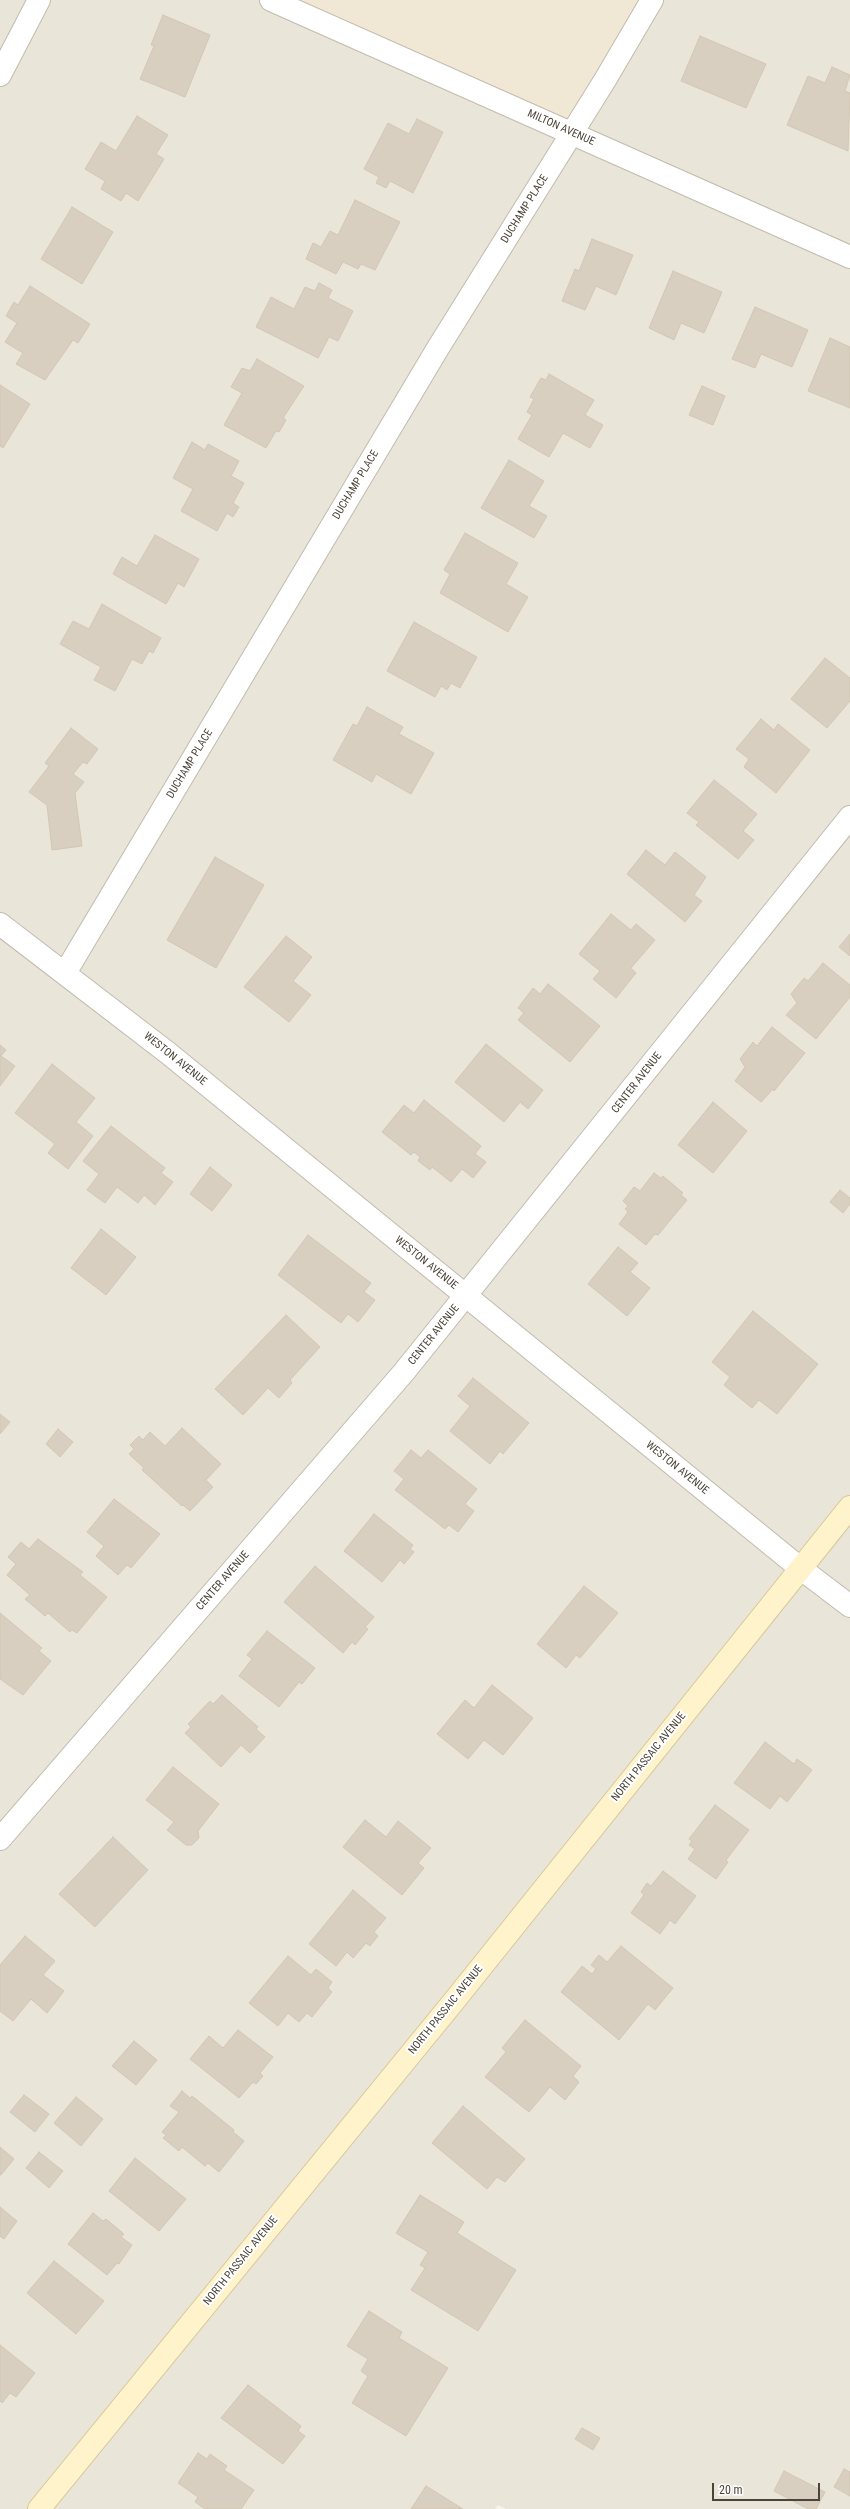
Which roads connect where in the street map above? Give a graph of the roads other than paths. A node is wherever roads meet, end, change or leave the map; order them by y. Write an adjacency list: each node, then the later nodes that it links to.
1 (39, 0): 4 (street)
2 (271, 0): 5 (street, MILTON AVENUE)
3 (652, 0): 5 (street, DUCHAMP PLACE)
4 (0, 75)
5 (572, 133): 6 (street, MILTON AVENUE); 9 (street, DUCHAMP PLACE)
6 (850, 257)
7 (850, 817): 10 (street, CENTER AVENUE)
8 (0, 924): 9 (street, WESTON AVENUE)
9 (65, 974): 10 (street, WESTON AVENUE)
10 (466, 1295): 12 (street, WESTON AVENUE); 14 (street, CENTER AVENUE)
11 (850, 1507): 12 (main road, NORTH PASSAIC AVENUE)
12 (800, 1568): 13 (street, WESTON AVENUE); 15 (main road, NORTH PASSAIC AVENUE)
13 (850, 1606)
14 (0, 1839)
15 (39, 2509)

